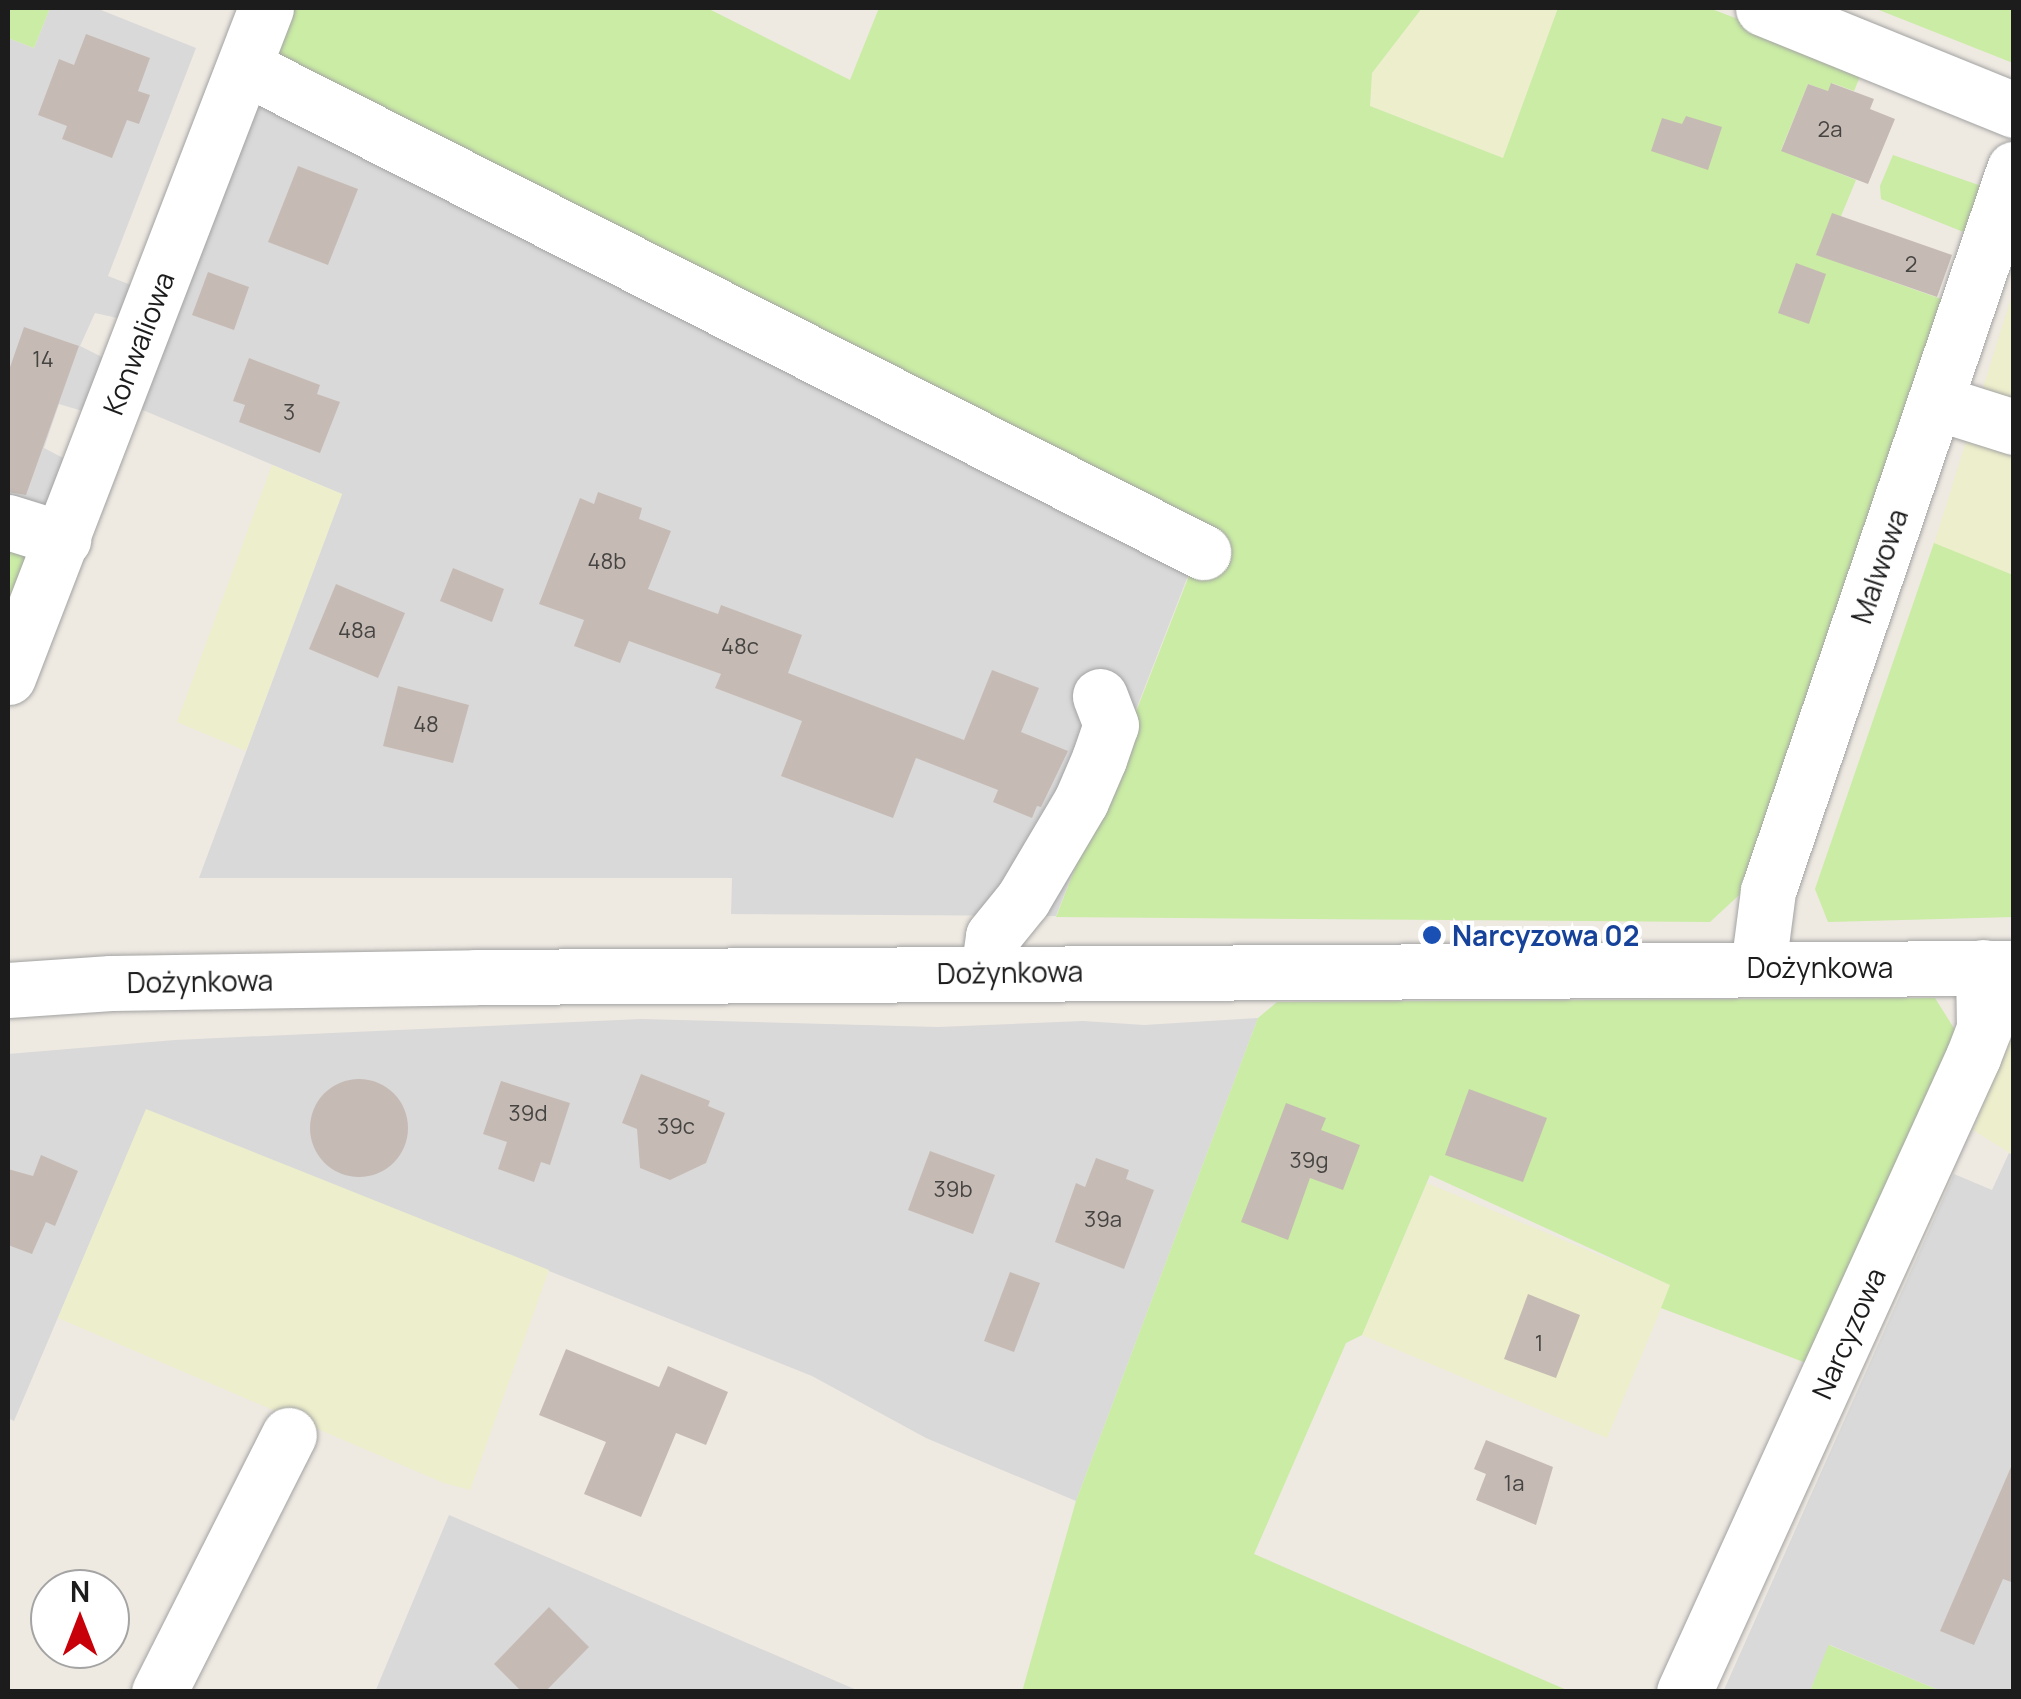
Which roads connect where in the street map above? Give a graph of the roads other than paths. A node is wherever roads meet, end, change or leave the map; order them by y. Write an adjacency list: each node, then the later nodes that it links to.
1 (266, 8): 3 (street, Konwaliowa)
2 (1764, 8): 4 (street)
3 (244, 67): 9 (street, Konwaliowa); 10 (street)
4 (2014, 110)
5 (2014, 169): 6 (street, Malwowa)
6 (1935, 402): 7 (street); 13 (street, Malwowa)
7 (2014, 427)
8 (8, 522): 9 (street)
9 (63, 540): 11 (street, Konwaliowa)
10 (1203, 552)
11 (8, 676)
12 (1100, 696): 15 (street)
13 (1758, 967): 14 (street, Dożynkowa); 15 (street, Dożynkowa)
14 (1998, 967): 19 (street, Narcyzowa)
15 (988, 972): 16 (street, Dożynkowa)
16 (8, 990)
17 (290, 1435): 18 (street)
18 (159, 1692)
19 (1684, 1692)

